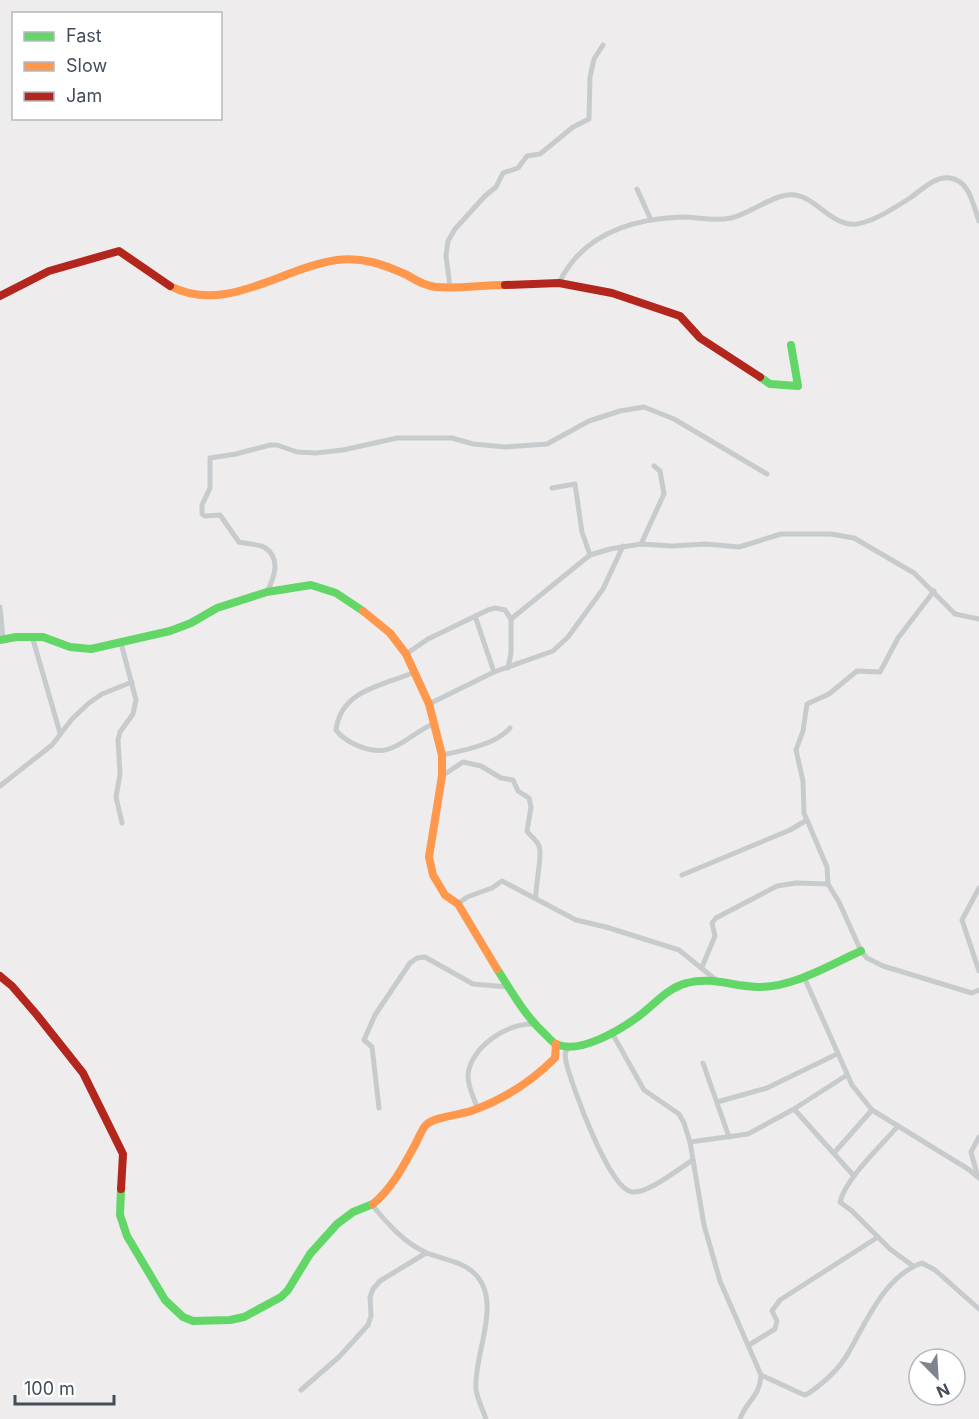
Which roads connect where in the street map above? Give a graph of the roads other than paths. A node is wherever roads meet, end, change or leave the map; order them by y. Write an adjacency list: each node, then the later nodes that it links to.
1 (603, 45): 6 (street)
2 (636, 189): 3 (street)
3 (651, 220): 4 (street); 5 (street)
4 (979, 221)
5 (560, 283): 6 (street); 8 (street)
6 (450, 287): 7 (street)
7 (0, 296)
8 (791, 345)
9 (654, 465): 12 (street)
10 (767, 474): 16 (street)
11 (552, 488): 14 (street)
12 (641, 544): 13 (street); 15 (street)
13 (623, 546): 14 (street); 25 (street)
14 (590, 555): 19 (street)
15 (934, 591): 20 (street); 36 (street)
16 (267, 592): 23 (street); 24 (street)
17 (0, 607): 22 (street)
18 (475, 616): 19 (street); 24 (street); 27 (street)
19 (511, 619): 25 (street)
20 (979, 619)
21 (32, 636): 22 (street); 23 (street); 32 (street)
22 (1, 639)
23 (121, 643): 28 (street)
24 (406, 654): 26 (street)
25 (508, 668): 27 (street)
26 (415, 672): 29 (street); 30 (street)
27 (494, 672): 29 (street)
28 (132, 682): 32 (street); 37 (street)
29 (429, 704): 30 (street)
30 (435, 723): 33 (street)
31 (510, 728): 33 (street)
32 (60, 733): 35 (street)
33 (442, 755): 34 (street)
34 (442, 776): 41 (street); 42 (street)
35 (0, 786)
36 (807, 820): 38 (street); 39 (street)
37 (122, 824)
38 (682, 875)
39 (828, 884): 43 (street); 44 (street)
40 (979, 888): 45 (street)
41 (536, 898): 42 (street); 44 (street)
42 (458, 904): 49 (street)
43 (861, 951): 47 (street); 50 (street)
44 (702, 967): 48 (street)
45 (979, 971)
46 (0, 976): 71 (street)
47 (804, 976): 48 (street); 55 (street)
48 (716, 980): 52 (street)
49 (508, 987): 51 (street); 59 (street)
50 (979, 990)
51 (534, 1024): 53 (street); 60 (street)
52 (612, 1033): 54 (street); 66 (street)
53 (556, 1044): 54 (street); 60 (street)
54 (567, 1046): 68 (street)
55 (837, 1054): 57 (street); 58 (street)
56 (703, 1063): 58 (street)
57 (847, 1075): 61 (street); 62 (street)
58 (717, 1102): 64 (street)
59 (379, 1108)
60 (478, 1109): 71 (street)
61 (794, 1109): 64 (street); 67 (street)
62 (872, 1110): 63 (street); 67 (street)
63 (898, 1126): 69 (street); 70 (street)
64 (729, 1137): 66 (street)
65 (979, 1137): 70 (street)
66 (690, 1142): 68 (street)
67 (834, 1153): 69 (street)
68 (693, 1160): 76 (street)
69 (854, 1176): 72 (street)
70 (978, 1177)
71 (372, 1205): 73 (street)
72 (878, 1237): 74 (street); 76 (street)
73 (426, 1252): 78 (street); 79 (street)
74 (914, 1266): 75 (street); 77 (street)
75 (979, 1309)
76 (749, 1346): 77 (street)
77 (761, 1376): 80 (street)
78 (301, 1390)
79 (486, 1419)
80 (740, 1419)

